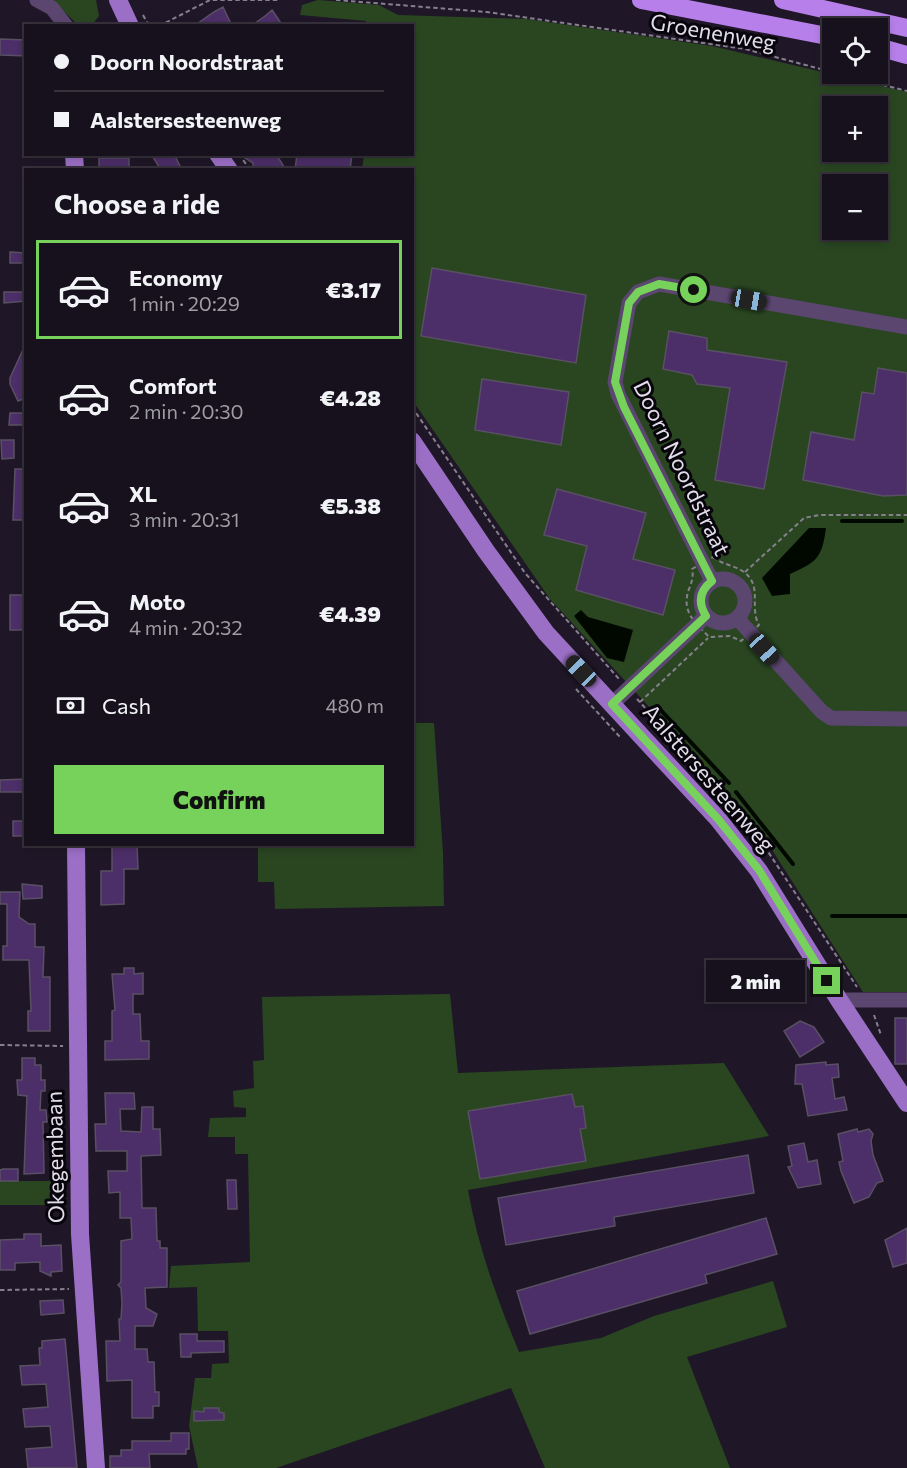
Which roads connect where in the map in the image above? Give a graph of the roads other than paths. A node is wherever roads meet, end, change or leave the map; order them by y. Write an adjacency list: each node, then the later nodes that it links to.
1 (37, 0): 6 (street)
2 (118, 0): 7 (main road)
3 (135, 0): 7 (main road)
4 (641, 0): 9 (highway)
5 (783, 0): 8 (highway)
6 (64, 24)
7 (124, 24)
8 (907, 28)
9 (822, 35)
10 (888, 50): 11 (highway)
11 (907, 55)
12 (907, 327): 14 (street, Doorn Noordstraat)
13 (414, 444): 17 (main road, Aalstersesteenweg)
14 (712, 581): 15 (street); 16 (street)
15 (737, 618): 16 (street); 18 (street)
16 (701, 620): 17 (street)
17 (612, 704): 20 (main road, Aalstersesteenweg)
18 (907, 719)
19 (76, 846): 23 (main road, Okegembaan)
20 (838, 1000): 21 (street); 22 (main road, Aalstersesteenweg)
21 (907, 1000)
22 (907, 1103)
23 (96, 1468)

